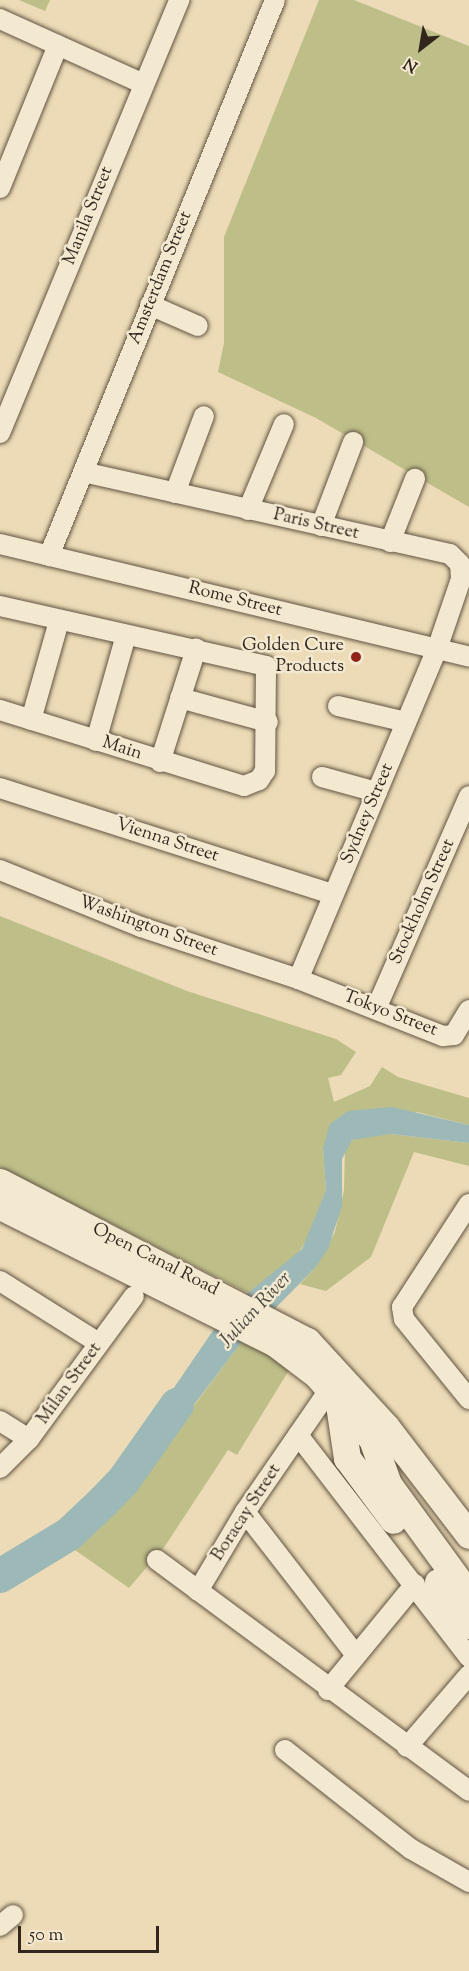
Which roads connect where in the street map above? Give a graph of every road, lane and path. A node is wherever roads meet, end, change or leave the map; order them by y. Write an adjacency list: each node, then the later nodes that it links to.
1 (179, 0): 5 (street, Manila Street)
2 (275, 0): 7 (street, Amsterdam Street)
3 (0, 20): 4 (street)
4 (58, 45): 5 (street); 6 (street)
5 (144, 84): 11 (street, Manila Street)
6 (0, 188)
7 (150, 305): 8 (street); 13 (street, Amsterdam Street)
8 (198, 326)
9 (204, 416): 15 (street)
10 (284, 424): 16 (street)
11 (0, 433)
12 (353, 442): 17 (street)
13 (83, 472): 15 (street, Paris Street); 20 (street, Amsterdam Street)
14 (415, 479): 18 (street)
15 (175, 493): 16 (street, Paris Street)
16 (248, 510): 17 (street, Paris Street)
17 (321, 526): 18 (street, Paris Street)
18 (390, 542): 25 (street, Paris Street)
19 (0, 544): 20 (street, Rome Street)
20 (48, 556): 25 (street, Rome Street)
21 (0, 606): 22 (street)
22 (59, 621): 23 (street); 30 (street)
23 (126, 634): 24 (street); 33 (street)
24 (196, 649): 27 (street); 31 (street)
25 (437, 649): 26 (street, Rome Street); 32 (street, Sydney Street)
26 (469, 657)
27 (180, 698): 31 (street); 34 (street)
28 (338, 706): 32 (street)
29 (0, 710): 30 (street, Main)
30 (31, 720): 33 (street, Main)
31 (268, 722): 34 (street, Main)
32 (406, 722): 37 (street, Sydney Street)
33 (96, 741): 34 (street, Main)
34 (160, 762)
35 (322, 777): 37 (street)
36 (0, 788): 40 (street, Vienna Street)
37 (377, 792): 40 (street, Sydney Street)
38 (469, 796): 42 (street, Stockholm Street)
39 (0, 870): 41 (street, Washington Street)
40 (333, 894): 41 (street, Sydney Street)
41 (298, 979): 42 (street, Tokyo Street)
42 (376, 1009): 43 (street, Tokyo Street)
43 (469, 1010)
44 (0, 1182): 49 (main road, Open Canal Road)
45 (469, 1204): 53 (street)
46 (0, 1206): 49 (main road, Open Canal Road)
47 (0, 1281): 51 (street)
48 (134, 1296): 51 (street, Milan Street)
49 (221, 1305): 50 (main road, Open Canal Road)
50 (280, 1334): 52 (main road); 54 (main road, Open Canal Road)
51 (99, 1343): 57 (street, Milan Street)
52 (334, 1394): 56 (street, Boracay Street); 65 (main road); 66 (main road)
53 (469, 1399)
54 (380, 1420): 60 (main road, Open Canal Road); 62 (main road)
55 (0, 1421): 57 (street)
56 (298, 1435): 59 (street, Boracay Street); 63 (street)
57 (29, 1439): 58 (street, Milan Street)
58 (0, 1468)
59 (245, 1512): 64 (street, Boracay Street); 67 (street)
60 (468, 1530)
61 (157, 1560): 64 (street)
62 (469, 1565)
63 (415, 1584): 67 (street); 68 (street)
64 (198, 1591): 70 (street)
65 (469, 1595)
66 (469, 1625)
67 (356, 1655): 70 (street)
68 (469, 1657)
69 (469, 1675): 71 (street)
70 (328, 1690): 71 (street)
71 (407, 1747): 73 (street)
72 (285, 1750): 74 (street)
73 (469, 1791)
74 (469, 1882)

